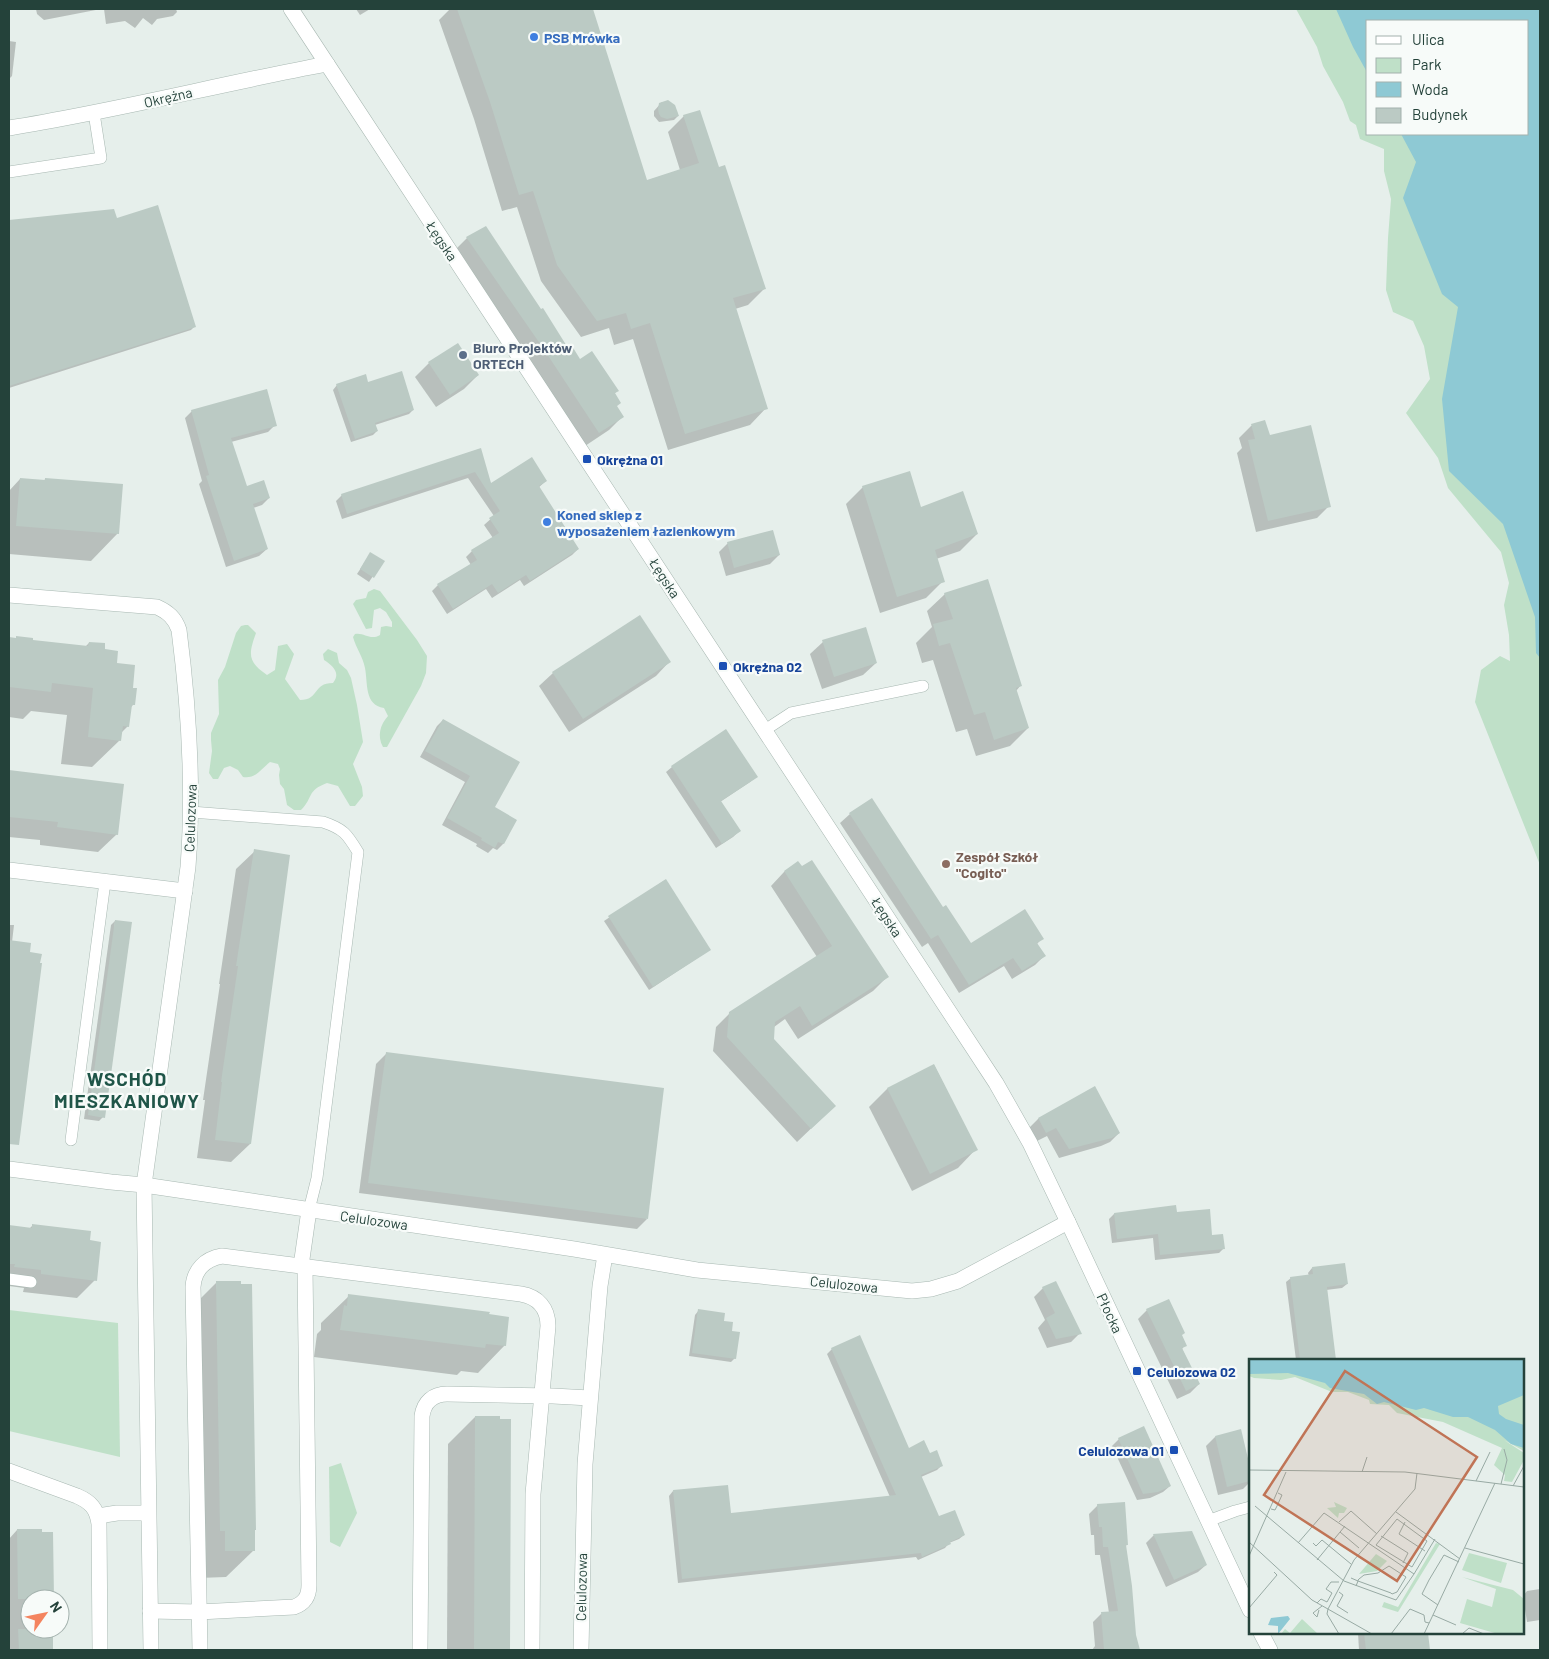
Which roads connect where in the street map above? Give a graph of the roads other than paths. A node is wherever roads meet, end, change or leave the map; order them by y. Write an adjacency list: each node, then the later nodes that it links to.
1 (291, 9): 2 (street, Łęgska)
2 (327, 64): 3 (street, Okrężna); 8 (street, Łęgska)
3 (94, 113): 4 (street, Okrężna); 5 (lane)
4 (9, 128)
5 (9, 172)
6 (9, 595): 9 (street, Celulozowa)
7 (923, 686): 8 (lane)
8 (765, 730): 13 (street, Łęgska)
9 (191, 812): 12 (street, Celulozowa); 17 (lane)
10 (9, 870): 11 (street)
11 (106, 882): 12 (street); 14 (lane)
12 (185, 891): 16 (street, Celulozowa)
13 (957, 1023): 18 (street, Płocka)
14 (71, 1140)
15 (9, 1168): 16 (street, Celulozowa)
16 (144, 1185): 17 (street, Celulozowa); 27 (street)
17 (309, 1210): 19 (street, Celulozowa); 20 (street)
18 (1068, 1222): 19 (street, Celulozowa); 29 (street, Płocka)
19 (605, 1255): 24 (street, Celulozowa)
20 (303, 1266): 23 (street); 32 (street); 32 (street)
21 (9, 1279): 22 (lane)
22 (32, 1282)
23 (541, 1396): 24 (street); 37 (street); 38 (street)
24 (590, 1398): 39 (street, Celulozowa)
25 (9, 1471): 28 (street)
26 (1249, 1507): 29 (lane)
27 (148, 1513): 28 (street); 31 (street)
28 (98, 1516): 34 (street)
29 (1208, 1521): 30 (street, Płocka)
30 (1249, 1608)
31 (150, 1611): 32 (street); 35 (street)
32 (199, 1612): 36 (street)
33 (1262, 1634): 40 (street)
34 (100, 1650)
35 (151, 1650)
36 (200, 1650)
37 (420, 1650)
38 (532, 1650)
39 (581, 1650)
40 (1270, 1650)

